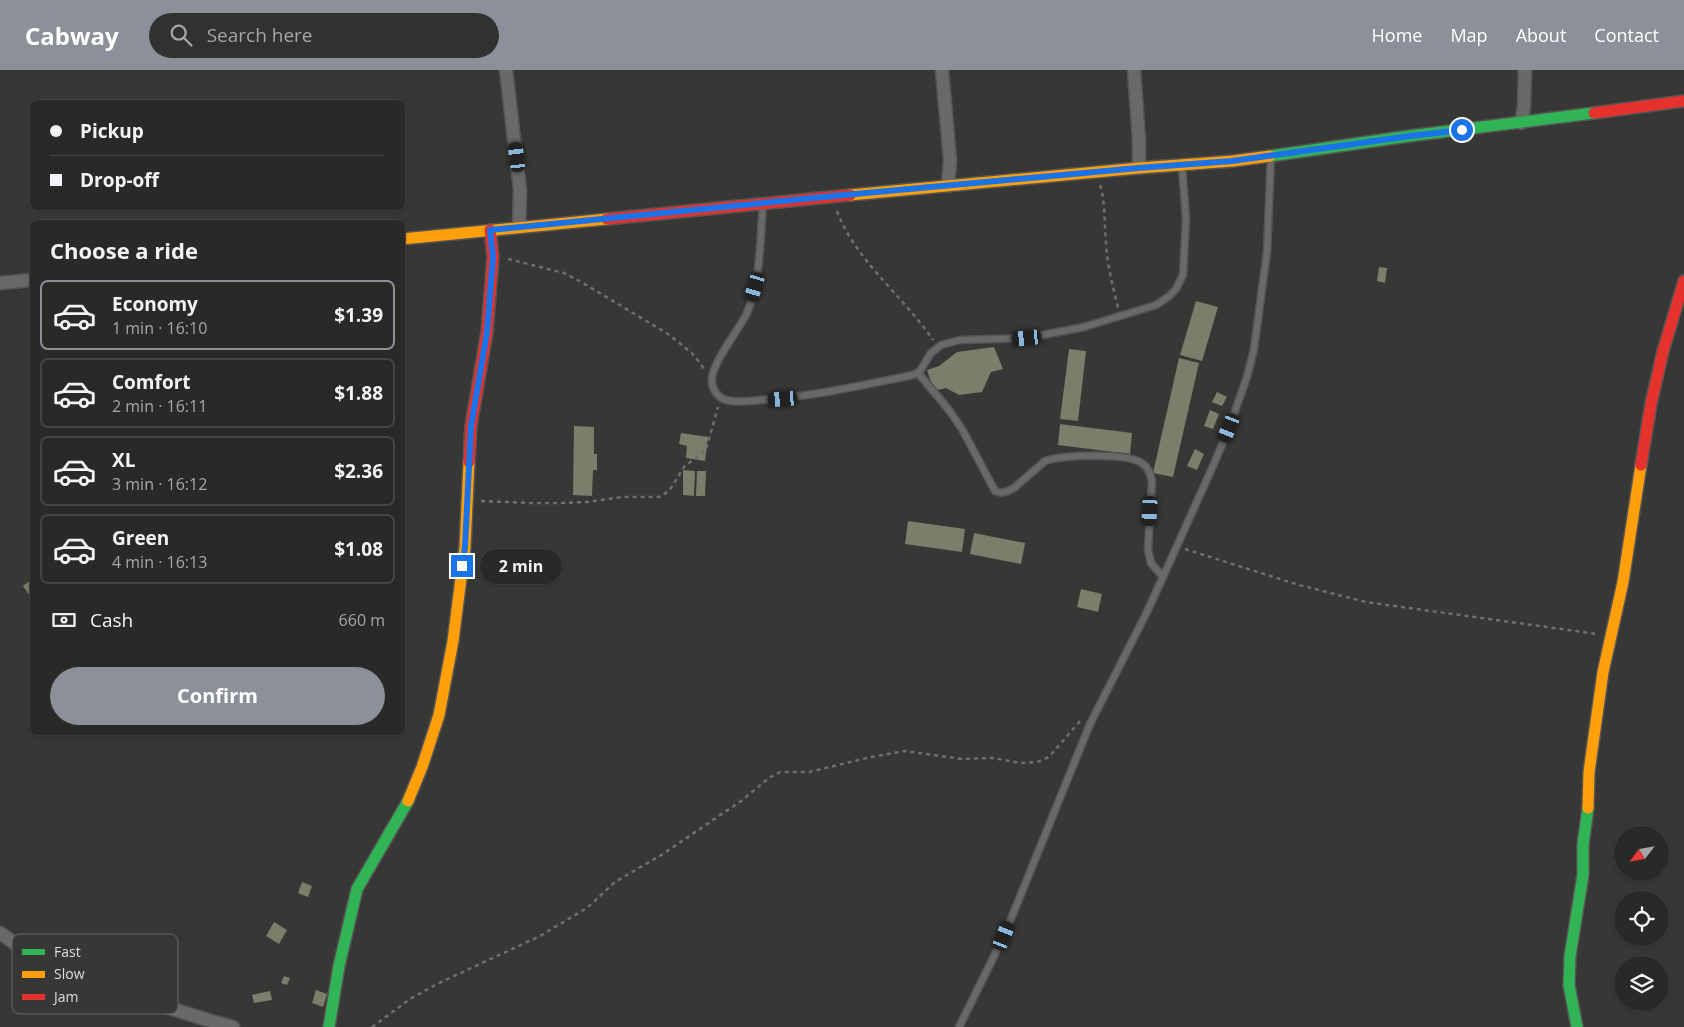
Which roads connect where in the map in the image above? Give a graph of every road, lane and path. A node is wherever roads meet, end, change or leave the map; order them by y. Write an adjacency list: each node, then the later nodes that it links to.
1 (506, 70): 14 (street)
2 (942, 70): 11 (street)
3 (1134, 70): 9 (street)
4 (1525, 70): 6 (street)
5 (1684, 100): 6 (street)
6 (1521, 123): 7 (street)
7 (1271, 156): 8 (street); 27 (lane)
8 (1182, 166): 9 (street); 21 (lane)
9 (1138, 168): 10 (street)
10 (1096, 172): 11 (street); 21 (path)
11 (948, 186): 12 (street)
12 (827, 197): 13 (street); 22 (path)
13 (763, 203): 14 (street); 24 (lane)
14 (519, 227): 15 (street)
15 (490, 230): 16 (street); 17 (street)
16 (405, 239)
17 (493, 257): 24 (path); 26 (street)
18 (30, 280): 20 (street)
19 (1684, 281): 29 (street)
20 (0, 283)
21 (1120, 317): 22 (lane)
22 (938, 348): 23 (lane)
23 (918, 372): 25 (lane); 28 (lane)
24 (712, 379): 25 (lane)
25 (722, 398): 26 (path)
26 (467, 500): 35 (street)
27 (1176, 547): 28 (lane); 29 (path)
28 (1163, 577): 37 (lane)
29 (1611, 636): 38 (street)
30 (1084, 714): 36 (path)
31 (0, 933): 32 (street)
32 (12, 941)
33 (178, 1011): 34 (street)
34 (233, 1027)
35 (329, 1027)
36 (372, 1027)
37 (959, 1027)
38 (1577, 1027)

